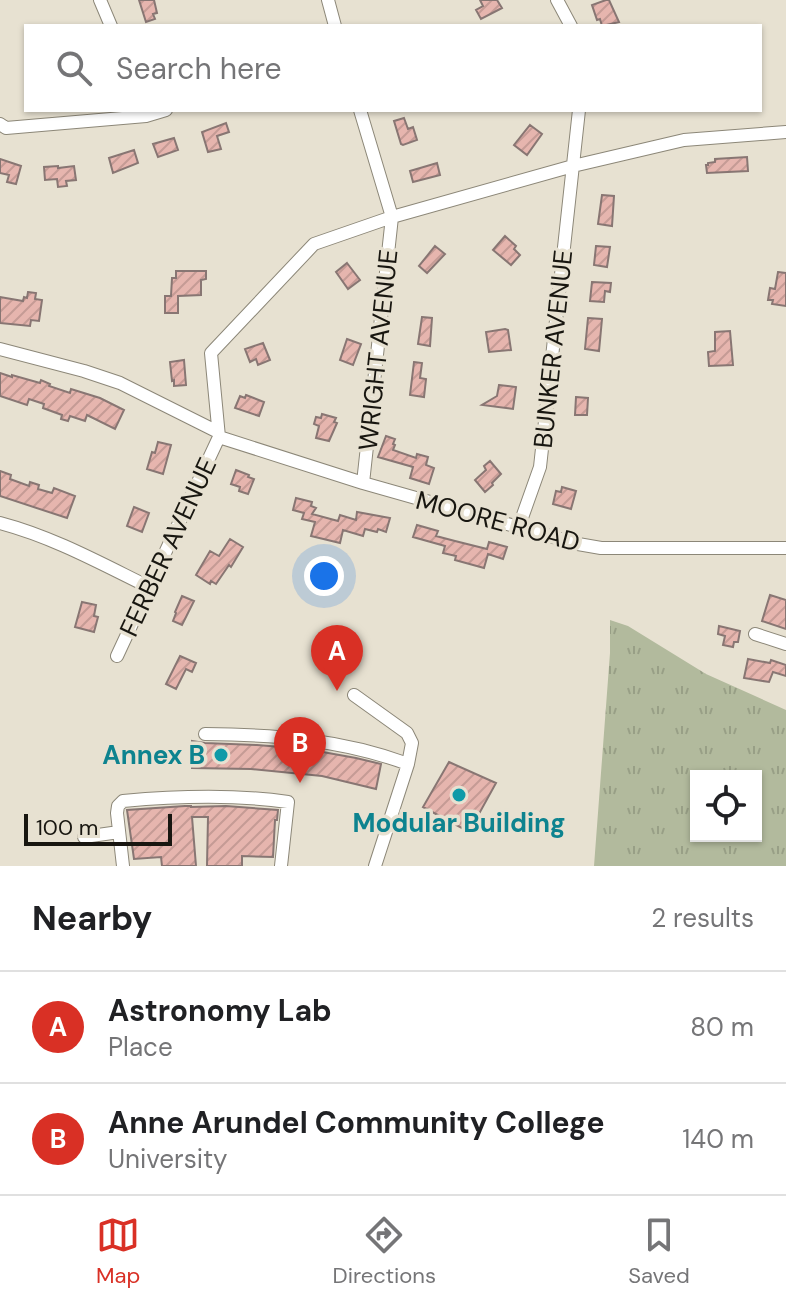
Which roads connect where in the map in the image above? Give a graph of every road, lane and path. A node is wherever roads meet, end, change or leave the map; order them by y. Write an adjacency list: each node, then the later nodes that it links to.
1 (100, 0): 4 (street)
2 (328, 0): 5 (street)
3 (557, 0): 6 (street)
4 (110, 24)
5 (334, 24)
6 (570, 24)
7 (361, 112): 13 (street)
8 (579, 112): 12 (street, BUNKER AVENUE)
9 (145, 113): 10 (street)
10 (0, 124)
11 (786, 132): 12 (street)
12 (573, 166): 13 (street); 18 (street, BUNKER AVENUE)
13 (392, 217): 15 (street); 16 (street, WRIGHT AVENUE)
14 (0, 349): 15 (street, MOORE ROAD)
15 (218, 434): 16 (street, MOORE ROAD); 20 (street, FERBER AVENUE)
16 (363, 483): 18 (street, MOORE ROAD)
17 (0, 523): 20 (street)
18 (518, 529): 19 (street, MOORE ROAD)
19 (786, 548)
20 (149, 587): 23 (street, FERBER AVENUE)
21 (755, 634): 22 (street)
22 (786, 644)
23 (117, 656)
24 (354, 695): 26 (street)
25 (205, 734): 26 (street)
26 (408, 764): 31 (street)
27 (119, 832): 28 (street); 29 (street); 30 (street)
28 (84, 837)
29 (123, 866)
30 (281, 866)
31 (375, 866)

